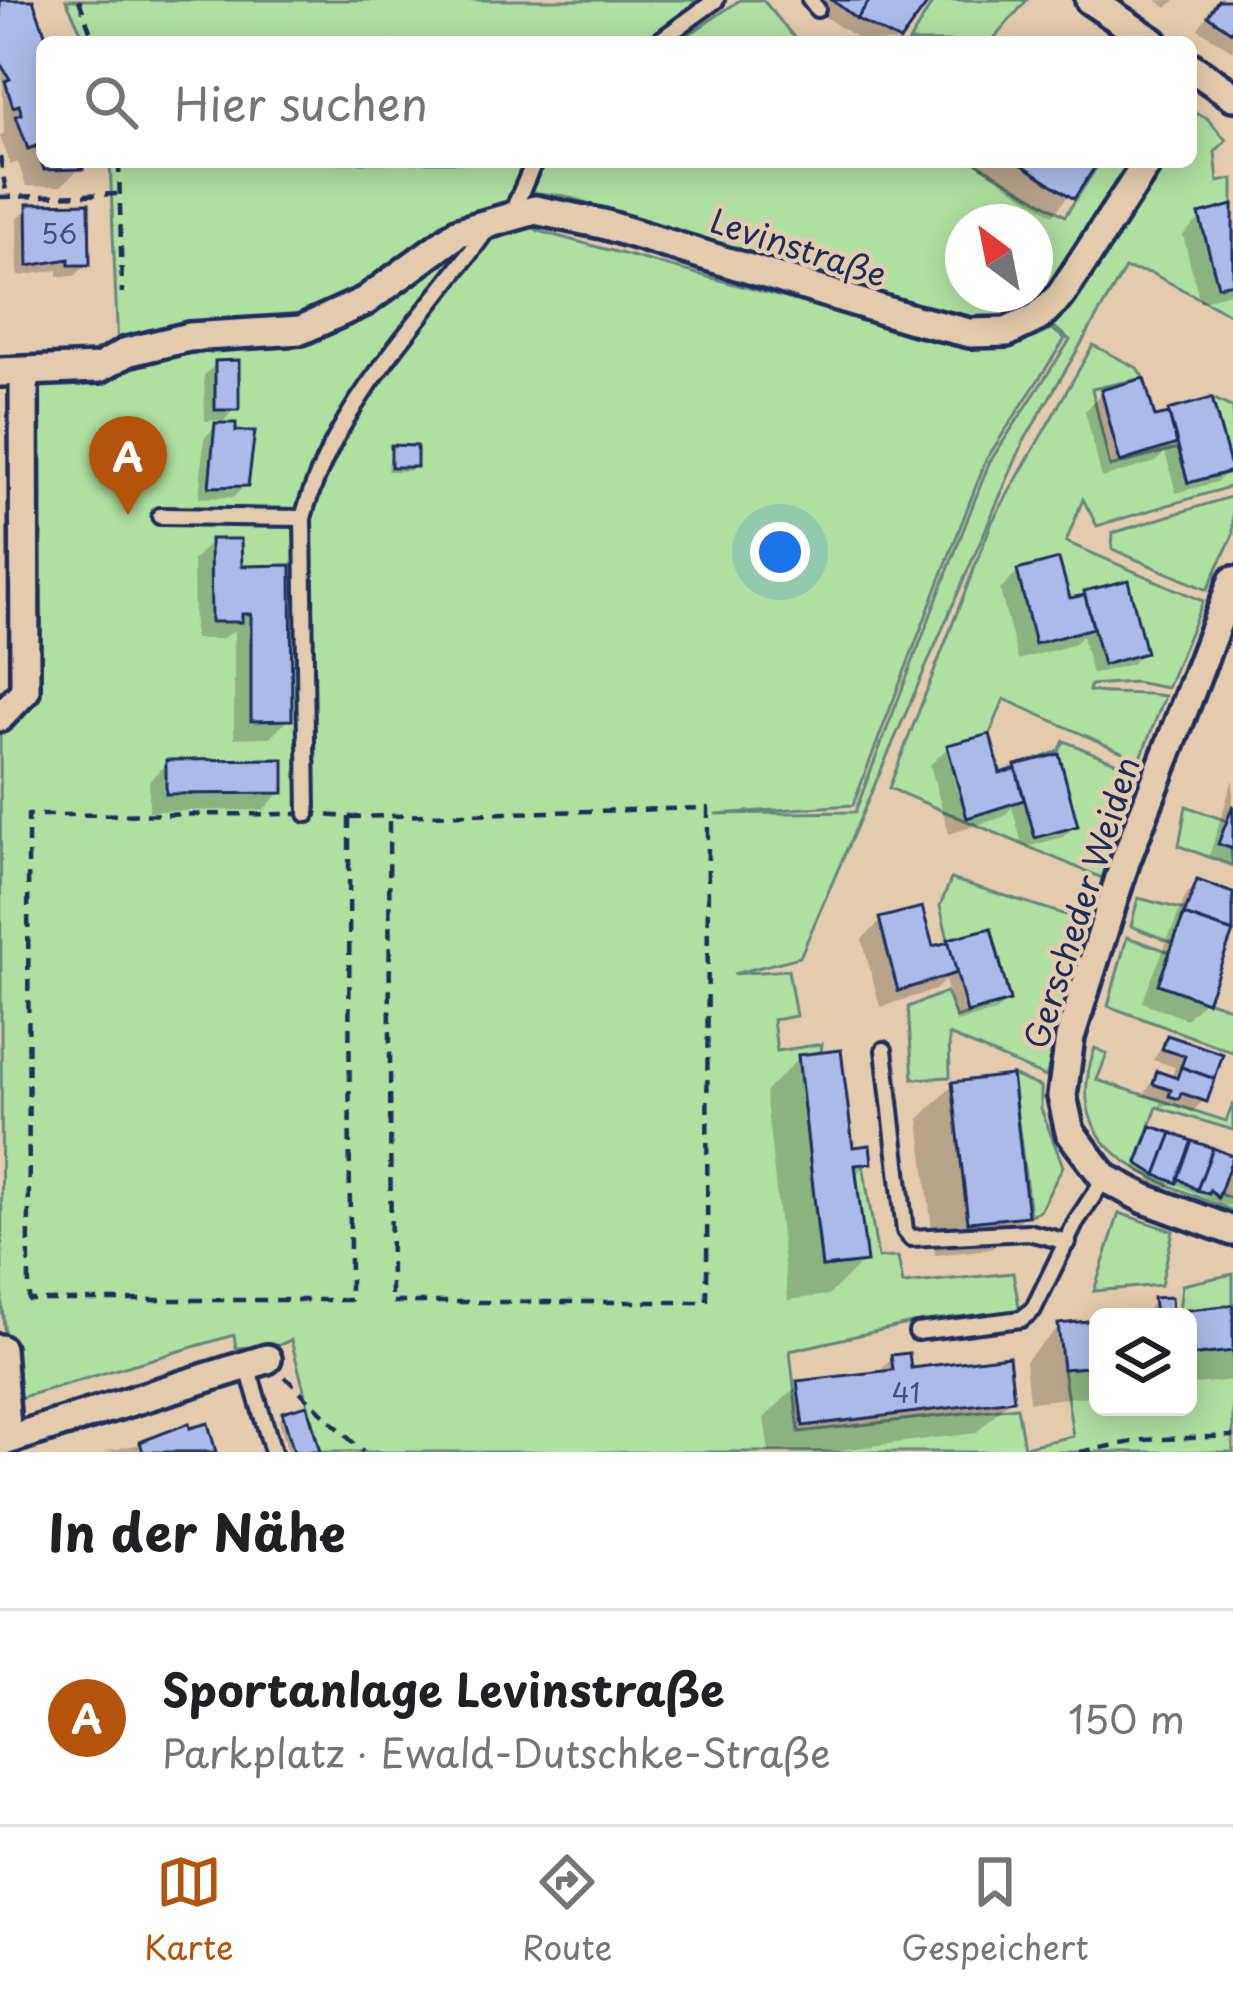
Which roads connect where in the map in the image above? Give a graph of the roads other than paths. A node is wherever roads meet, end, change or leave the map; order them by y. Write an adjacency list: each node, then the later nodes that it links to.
1 (716, 0): 3 (lane)
2 (1090, 0): 4 (street)
3 (666, 36)
4 (1144, 36)
5 (1197, 80): 6 (street)
6 (1233, 96)
7 (531, 168): 9 (lane)
8 (1144, 168): 9 (street, Levinstraße)
9 (503, 216): 10 (street); 12 (lane)
10 (12, 372): 14 (street)
11 (160, 516): 12 (lane)
12 (303, 518): 15 (lane)
13 (1233, 581): 17 (street, Gerscheder Weiden)
14 (0, 717)
15 (307, 814)
16 (884, 1050): 19 (lane)
17 (1106, 1178): 18 (street, Gerscheder Weiden); 19 (lane)
18 (1233, 1231)
19 (1068, 1242): 20 (lane)
20 (916, 1332)
21 (0, 1349): 23 (street)
22 (257, 1362): 23 (street); 24 (lane)
23 (4, 1441)
24 (273, 1452)

